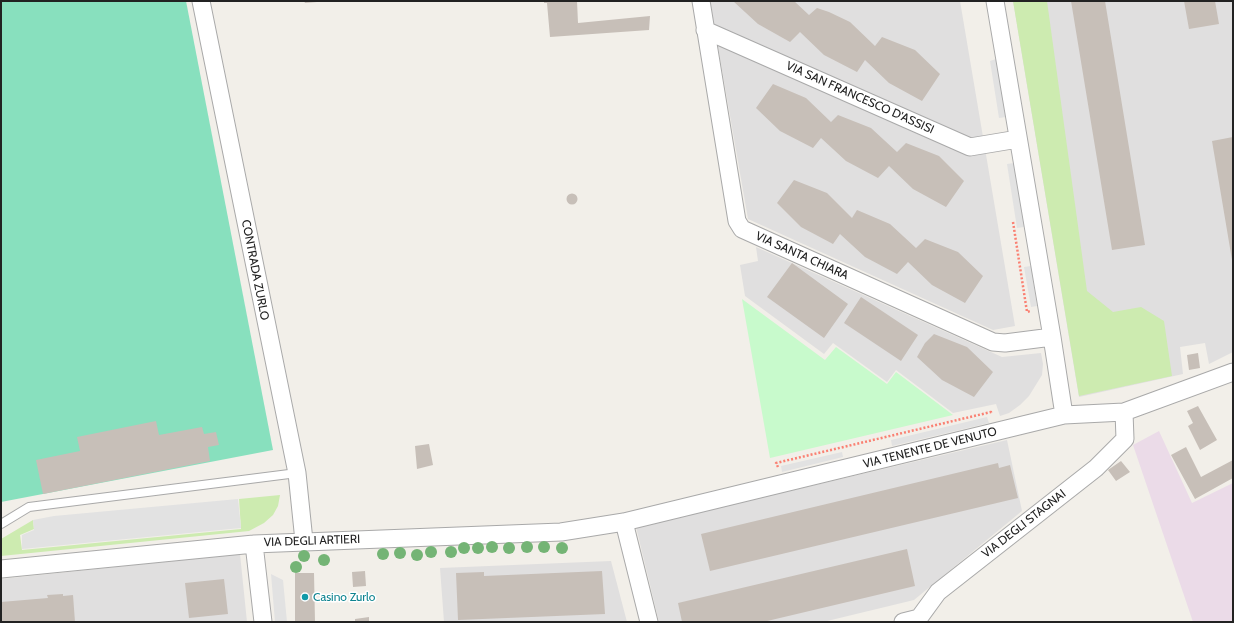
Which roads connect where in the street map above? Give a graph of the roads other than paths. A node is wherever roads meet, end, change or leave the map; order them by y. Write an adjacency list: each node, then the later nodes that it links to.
1 (201, 1): 10 (street, CONTRADA ZURLO)
2 (700, 1): 4 (street, VIA SANTA CHIARA)
3 (996, 1): 5 (street)
4 (705, 30): 5 (street, VIA SAN FRANCESCO D'ASSISI); 6 (street, VIA SANTA CHIARA)
5 (1018, 139): 6 (street)
6 (1052, 337): 9 (street)
7 (1233, 372): 8 (street, VIA TENENTE DE VENUTO)
8 (1124, 412): 9 (street, VIA TENENTE DE VENUTO); 18 (street, VIA DEGLI STAGNAI)
9 (1064, 415): 11 (street, VIA TENENTE DE VENUTO)
10 (296, 473): 12 (lane); 13 (street, CONTRADA ZURLO)
11 (624, 522): 13 (street, VIA DEGLI ARTIERI); 17 (street)
12 (1, 524)
13 (304, 541): 14 (street, VIA DEGLI ARTIERI)
14 (254, 544): 15 (street, VIA DEGLI ARTIERI); 16 (street)
15 (1, 569)
16 (263, 622)
17 (649, 622)
18 (903, 622)

